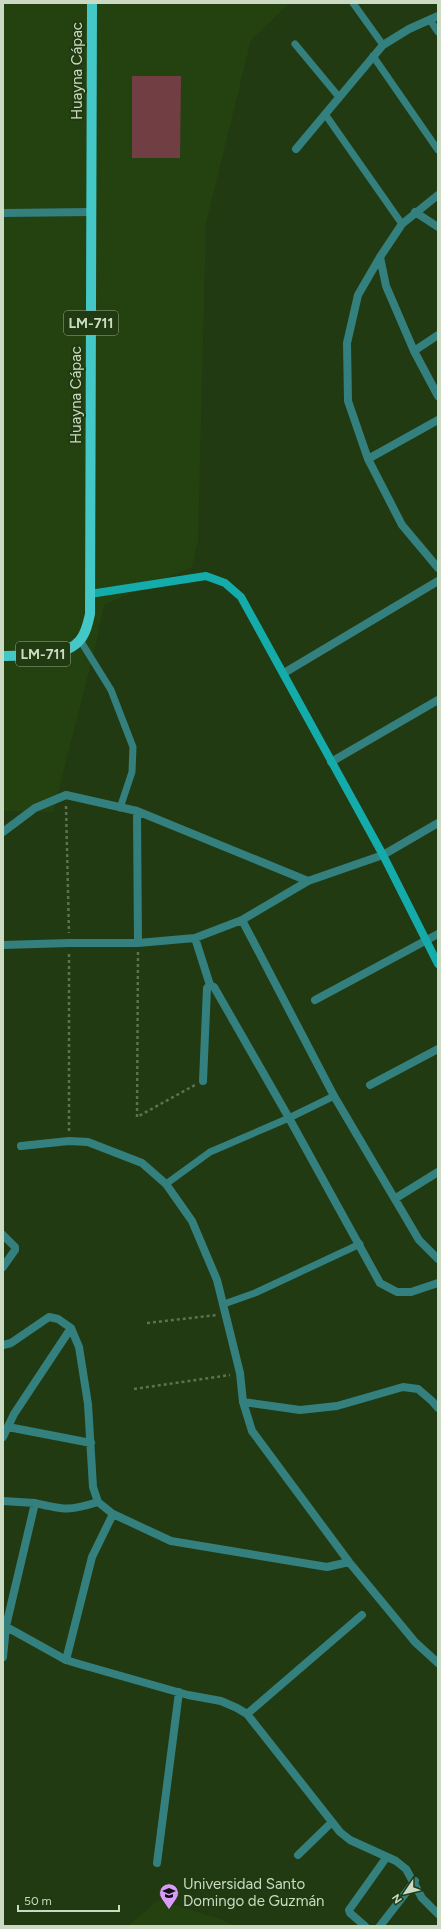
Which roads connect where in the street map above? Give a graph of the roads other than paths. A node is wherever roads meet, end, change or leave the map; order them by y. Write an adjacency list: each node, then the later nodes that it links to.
1 (92, 3): 14 (main road, Huayna Cápac / LM-711)
2 (353, 3): 7 (lane)
3 (438, 16): 4 (street)
4 (430, 20): 5 (lane); 7 (street)
5 (438, 32)
6 (295, 44): 9 (lane)
7 (383, 44): 8 (street)
8 (373, 56): 9 (street); 12 (lane)
9 (339, 97): 10 (street)
10 (325, 114): 11 (street); 17 (lane)
11 (296, 149)
12 (438, 150)
13 (438, 195): 15 (street)
14 (91, 212): 16 (street); 27 (main road, Huayna Cápac / LM-711)
15 (416, 212): 17 (street); 18 (street)
16 (3, 213)
17 (402, 224): 19 (street)
18 (438, 227)
19 (380, 256): 21 (street); 24 (street)
20 (438, 335): 21 (street)
21 (414, 351): 22 (street)
22 (438, 396)
23 (438, 420): 24 (street)
24 (368, 459): 25 (street)
25 (438, 568)
26 (438, 581): 30 (street)
27 (90, 594): 28 (main road, Huayna Cápac / LM-711); 30 (street)
28 (80, 640): 29 (main road, LM-711); 33 (lane)
29 (3, 656)
30 (284, 673): 32 (street)
31 (438, 700): 32 (street)
32 (331, 762): 37 (street)
33 (120, 808): 34 (street); 36 (street)
34 (137, 811): 38 (street); 43 (street)
35 (438, 823): 37 (street)
36 (3, 832)
37 (383, 855): 38 (street); 42 (street)
38 (308, 881): 39 (street)
39 (242, 920): 41 (street); 51 (street)
40 (438, 934): 42 (street)
41 (195, 938): 43 (street); 46 (street)
42 (426, 940): 45 (street); 47 (street)
43 (138, 943): 44 (street)
44 (3, 945)
45 (438, 964)
46 (210, 985): 49 (street); 52 (street)
47 (315, 1000)
48 (438, 1049): 50 (street)
49 (203, 1081)
50 (370, 1085)
51 (334, 1096): 52 (lane); 56 (street)
52 (290, 1118): 55 (lane); 58 (street)
53 (21, 1146): 55 (street)
54 (438, 1172): 56 (street)
55 (166, 1184): 62 (street)
56 (396, 1198): 59 (street)
57 (3, 1235): 60 (street)
58 (360, 1244): 61 (street); 62 (lane)
59 (438, 1259)
60 (3, 1267)
61 (438, 1283)
62 (224, 1304): 65 (street)
63 (71, 1328): 64 (street); 67 (street); 71 (street)
64 (3, 1345)
65 (243, 1402): 66 (street); 76 (street)
66 (438, 1408)
67 (14, 1414): 68 (street); 69 (street)
68 (3, 1419)
69 (8, 1427): 70 (street); 71 (street)
70 (3, 1437)
71 (91, 1443): 73 (street)
72 (3, 1501): 74 (street)
73 (98, 1502): 74 (street); 75 (street)
74 (35, 1503): 78 (street)
75 (113, 1514): 76 (street); 80 (street)
76 (348, 1562): 81 (street)
77 (362, 1615): 83 (street)
78 (4, 1626): 79 (street); 80 (street)
79 (3, 1656)
80 (66, 1660): 82 (street)
81 (438, 1663)
82 (179, 1692): 83 (street); 87 (street)
83 (247, 1714): 84 (street)
84 (332, 1822): 85 (street); 86 (street)
85 (298, 1855)
86 (386, 1858): 88 (street); 90 (street)
87 (157, 1863)
88 (415, 1881): 89 (street); 91 (street)
89 (438, 1914)
90 (365, 1926)
91 (380, 1926)

